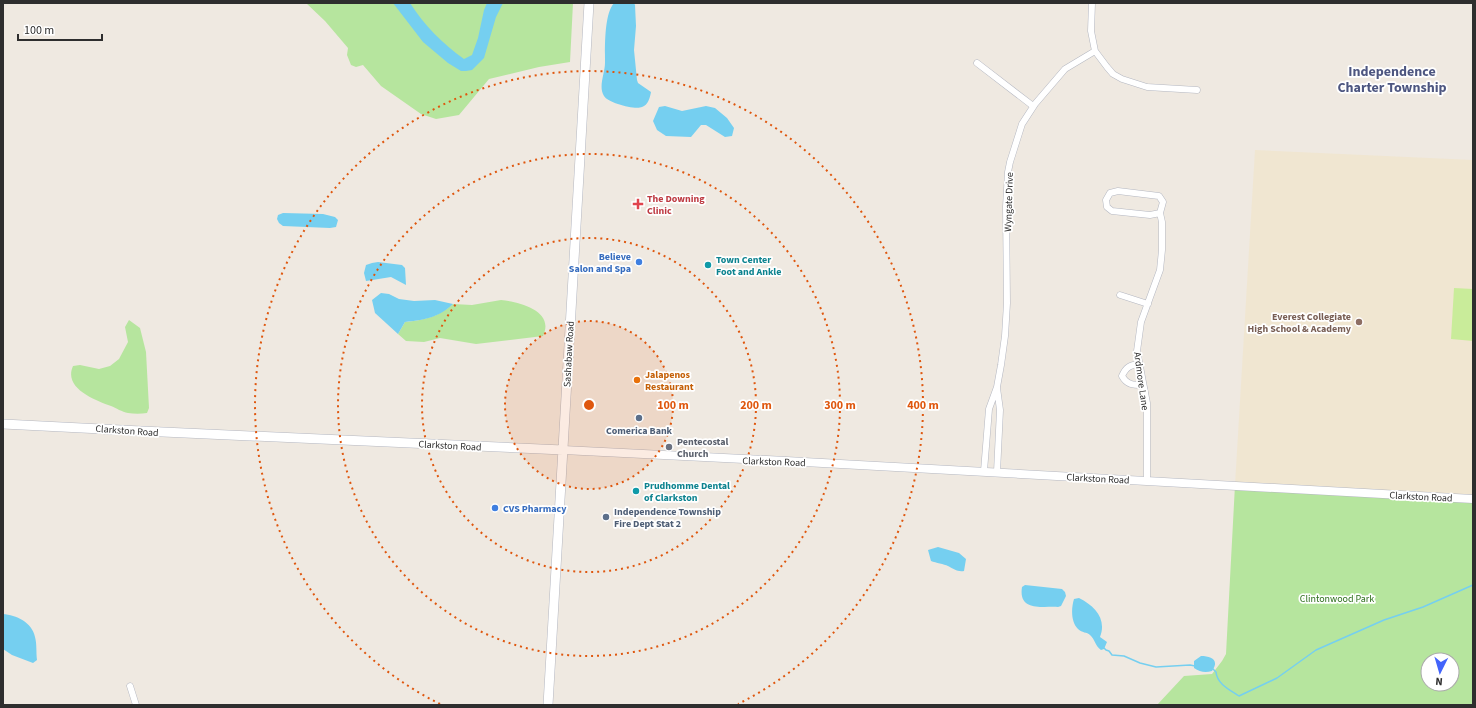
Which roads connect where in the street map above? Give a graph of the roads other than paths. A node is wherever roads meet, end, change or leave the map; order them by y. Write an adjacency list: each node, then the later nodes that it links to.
1 (589, 3): 14 (main road, Sashabaw Road)
2 (1092, 3): 3 (street)
3 (1095, 51): 5 (street); 6 (street, Wyngate Drive)
4 (977, 63): 6 (street)
5 (1197, 90)
6 (1033, 106): 12 (street, Wyngate Drive)
7 (1160, 213): 7 (street, Ardmore Lane); 9 (street, Ardmore Lane)
8 (1120, 295): 9 (street)
9 (1148, 304): 10 (street, Ardmore Lane)
10 (1139, 364): 11 (street, Ardmore Lane); 11 (street)
11 (1143, 385): 17 (street, Ardmore Lane)
12 (997, 386): 15 (street, Wyngate Drive); 16 (street, Wyngate Drive)
13 (3, 424): 14 (main road, Clarkston Road)
14 (563, 450): 15 (street, Clarkston Road); 21 (main road, Sashabaw Road)
15 (984, 472): 16 (street, Clarkston Road)
16 (997, 472): 17 (street, Clarkston Road)
17 (1147, 481): 18 (street, Clarkston Road)
18 (1473, 498)
19 (130, 686): 20 (street)
20 (136, 705)
21 (548, 705)

